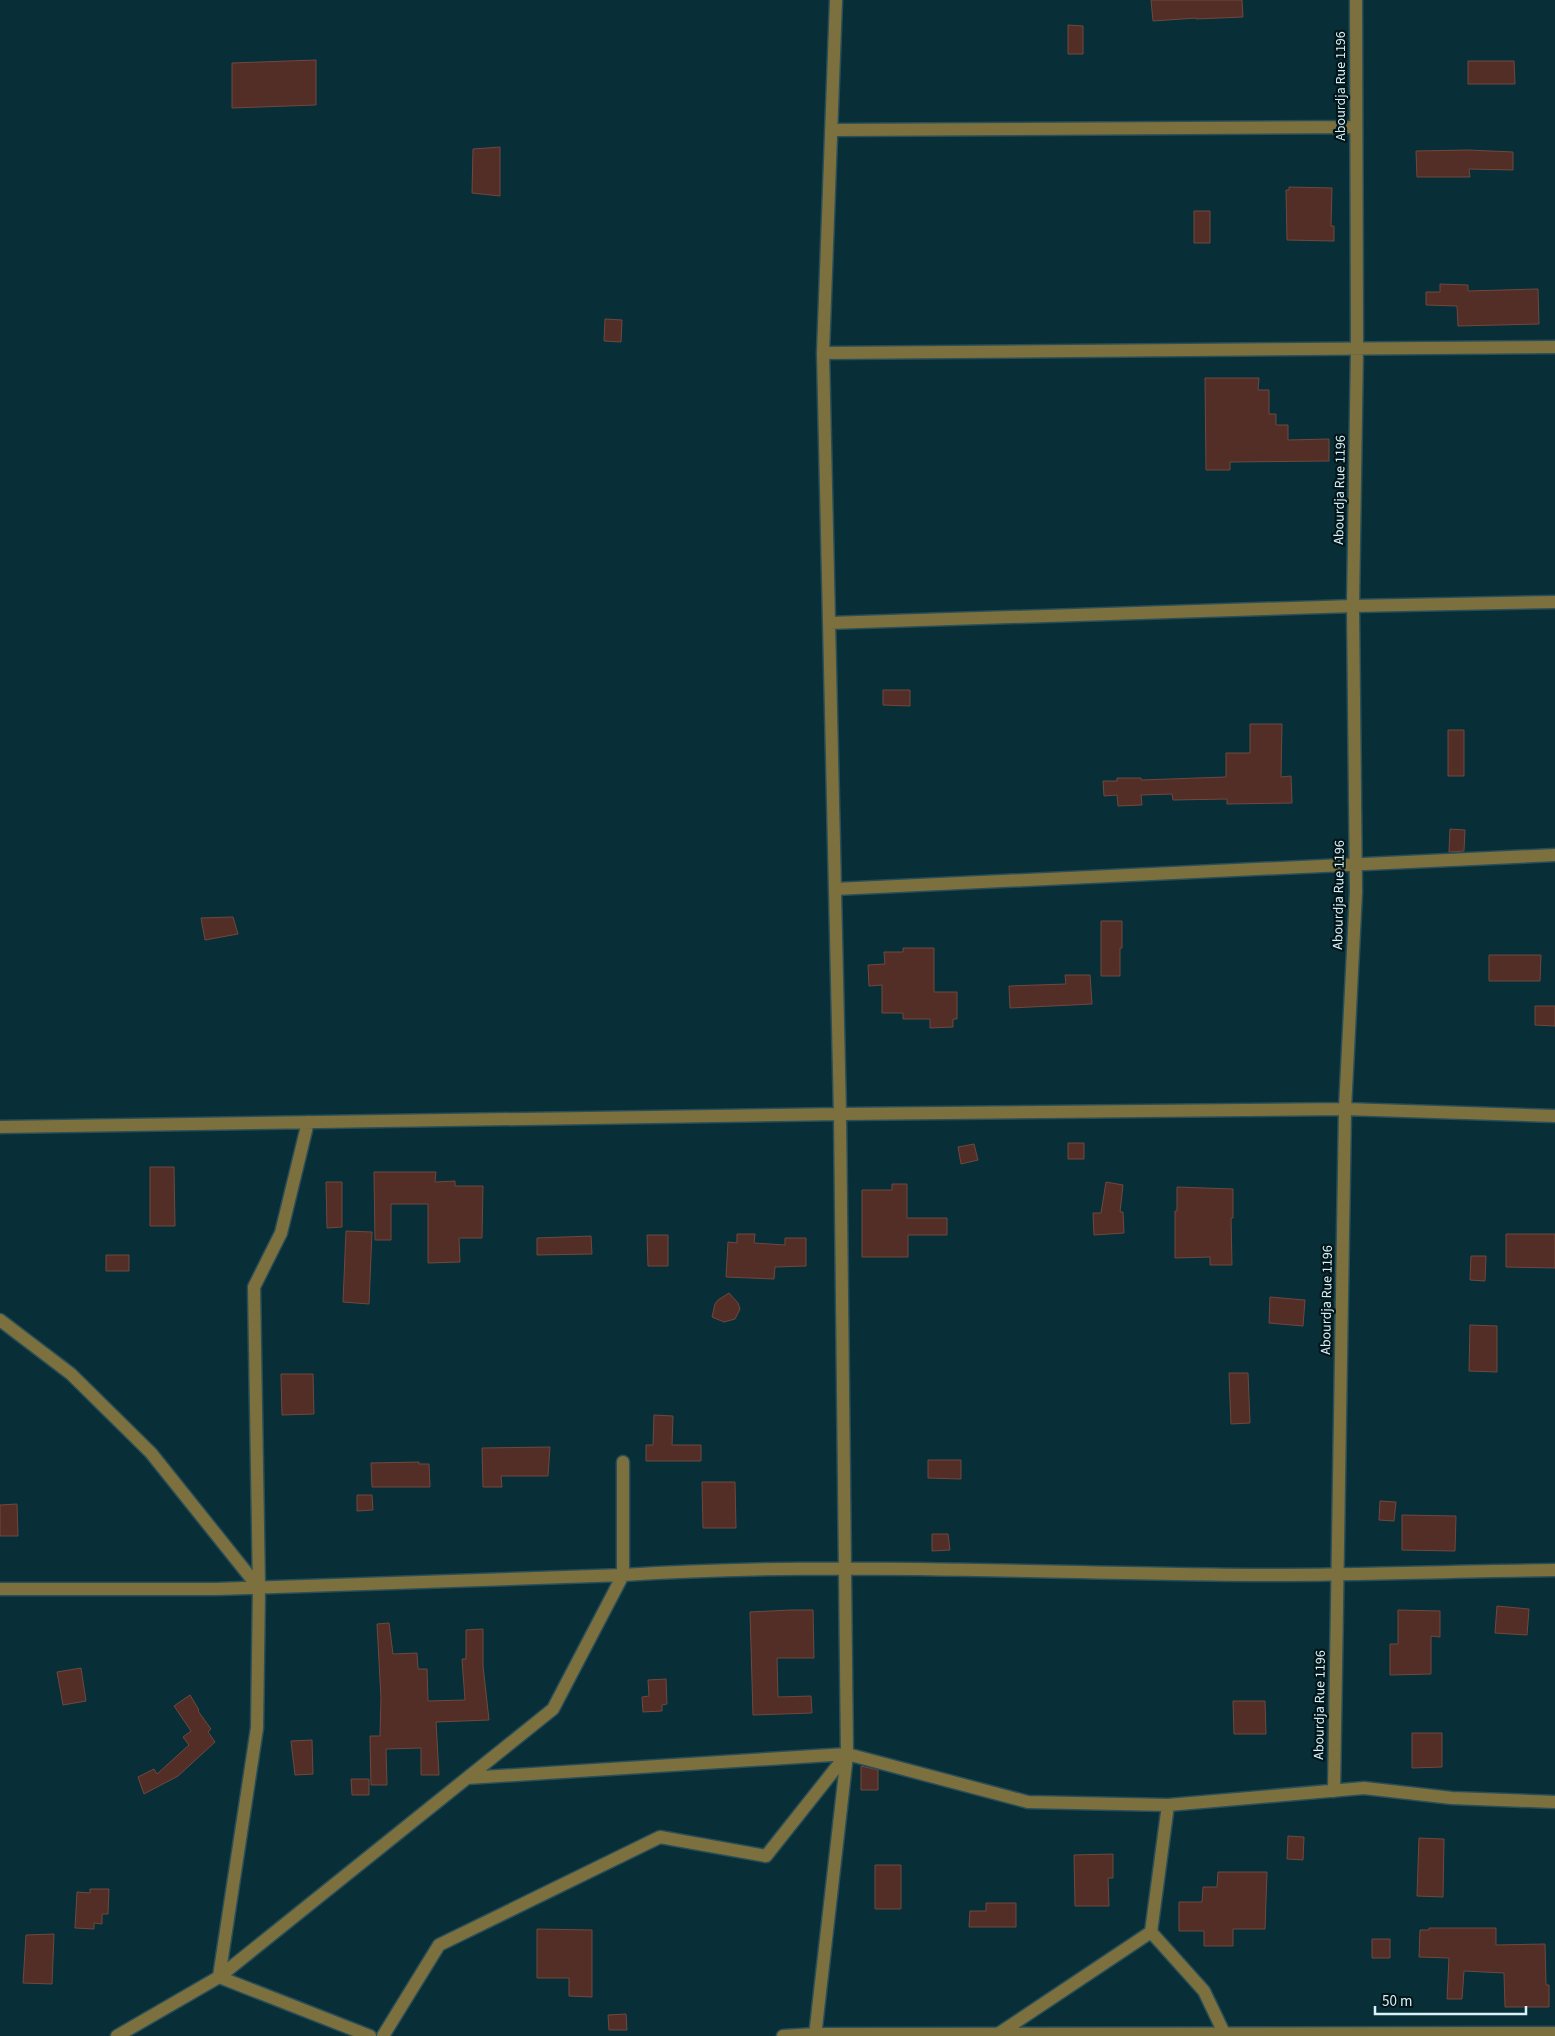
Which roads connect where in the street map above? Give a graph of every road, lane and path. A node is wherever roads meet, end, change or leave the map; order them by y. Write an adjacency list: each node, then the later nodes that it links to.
1 (836, 0): 4 (street)
2 (1356, 0): 3 (street, Abourdja Rue 1196)
3 (1356, 127): 4 (street); 6 (street, Abourdja Rue 1196)
4 (831, 130): 7 (street)
5 (1555, 347): 6 (street)
6 (1357, 348): 7 (street); 9 (street, Abourdja Rue 1196)
7 (823, 354): 10 (street)
8 (1555, 602): 9 (street)
9 (1353, 606): 10 (street); 12 (street, Abourdja Rue 1196)
10 (829, 624): 13 (street)
11 (1555, 854): 12 (street)
12 (1356, 864): 13 (street); 14 (street, Abourdja Rue 1196)
13 (835, 889): 15 (street)
14 (1345, 1109): 15 (street); 16 (street); 23 (street, Abourdja Rue 1196)
15 (840, 1114): 17 (street); 21 (street)
16 (1555, 1116)
17 (308, 1122): 18 (street); 25 (street)
18 (0, 1126)
19 (0, 1320): 25 (street)
20 (623, 1462): 24 (street)
21 (845, 1570): 23 (street); 24 (street); 27 (street)
22 (1555, 1570): 23 (street)
23 (1337, 1573): 29 (street, Abourdja Rue 1196)
24 (623, 1575): 25 (street); 28 (street)
25 (259, 1588): 26 (street); 33 (street)
26 (0, 1589)
27 (847, 1754): 28 (street); 31 (street); 36 (street); 40 (street)
28 (467, 1778): 33 (street)
29 (1334, 1791): 30 (street); 31 (street)
30 (1555, 1802)
31 (1168, 1805): 32 (street)
32 (1151, 1932): 35 (street); 37 (street)
33 (219, 1977): 38 (street); 39 (street)
34 (1555, 2033): 37 (street)
35 (998, 2034): 36 (street); 37 (street)
36 (815, 2035): 41 (street)
37 (1225, 2035)
38 (117, 2036)
39 (370, 2036)
40 (382, 2036)
41 (783, 2036)

